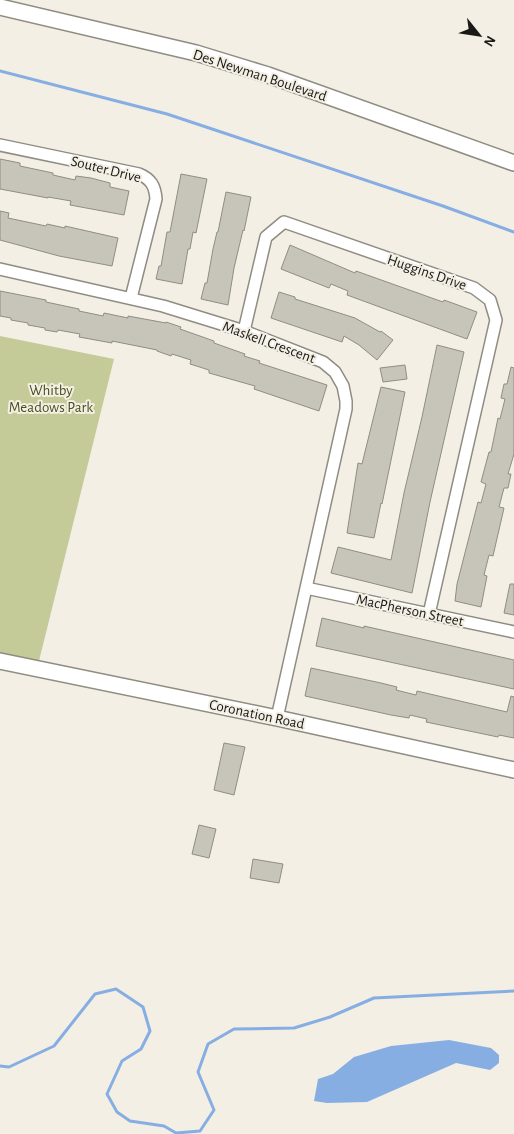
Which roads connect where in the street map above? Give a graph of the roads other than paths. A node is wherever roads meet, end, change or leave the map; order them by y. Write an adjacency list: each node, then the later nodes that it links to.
1 (0, 7): 3 (street, Des Newman Boulevard)
2 (0, 145): 5 (street, Souter Drive)
3 (514, 163)
4 (0, 269): 5 (street, Maskell Crescent)
5 (131, 298): 6 (street, Maskell Crescent)
6 (244, 331): 7 (street, Maskell Crescent); 8 (street, Huggins Drive)
7 (306, 588): 8 (street, MacPherson Street); 11 (street, Maskell Crescent)
8 (429, 614): 9 (street, MacPherson Street)
9 (514, 632)
10 (0, 661): 11 (street, Coronation Road)
11 (277, 718): 12 (street, Coronation Road)
12 (514, 770)

